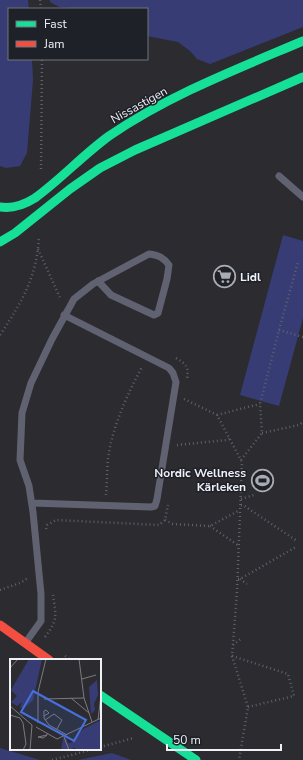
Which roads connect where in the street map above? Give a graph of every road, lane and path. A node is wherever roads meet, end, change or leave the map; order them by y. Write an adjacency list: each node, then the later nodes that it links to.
1 (303, 41): 7 (main road, Nissastigen)
2 (42, 60): 4 (path)
3 (303, 77): 9 (main road)
4 (41, 170)
5 (279, 176): 6 (lane)
6 (303, 197)
7 (0, 207)
8 (39, 236): 10 (path)
9 (0, 242)
10 (38, 249): 13 (path); 16 (path)
11 (298, 262): 15 (path)
12 (98, 281): 12 (lane); 14 (lane)
13 (60, 300)
14 (64, 315): 19 (lane); 38 (lane)
15 (279, 330): 17 (path); 23 (path)
16 (0, 335)
17 (303, 337)
18 (170, 355): 20 (path)
19 (147, 356): 39 (path); 39 (lane)
20 (186, 385)
21 (185, 392): 22 (path)
22 (184, 399): 24 (path); 25 (path)
23 (260, 404): 25 (path); 27 (path)
24 (183, 407)
25 (217, 415): 29 (path)
26 (303, 422): 27 (path)
27 (262, 433): 32 (path)
28 (179, 437): 30 (path)
29 (230, 439): 30 (path); 32 (path)
30 (178, 445): 31 (path)
31 (176, 452)
32 (241, 460): 33 (path)
33 (241, 487): 34 (path); 36 (path)
34 (221, 488)
35 (254, 495): 36 (path)
36 (241, 499): 40 (path)
37 (169, 502): 42 (path)
38 (32, 503): 39 (lane); 49 (lane)
39 (106, 505): 43 (path)
40 (240, 505): 41 (path); 46 (path)
41 (240, 510): 44 (path); 47 (path)
42 (165, 520): 43 (path); 44 (path)
43 (104, 523): 45 (path)
44 (210, 526): 47 (path)
45 (46, 532)
46 (297, 541)
47 (239, 546): 50 (path)
48 (296, 547): 50 (path)
49 (38, 561): 52 (path); 57 (lane)
50 (239, 579): 51 (path); 58 (path)
51 (247, 584)
52 (0, 590)
53 (53, 593): 56 (path)
54 (0, 626): 57 (main road)
55 (242, 638): 58 (path)
56 (43, 641)
57 (25, 644): 60 (main road)
58 (233, 645): 59 (path)
59 (232, 656): 62 (path); 62 (path)
60 (48, 659)
61 (101, 696): 67 (main road)
62 (248, 707): 68 (path)
63 (134, 738): 64 (path)
64 (101, 747)
65 (90, 750): 66 (path)
66 (52, 760)
67 (196, 760)
68 (239, 760)

